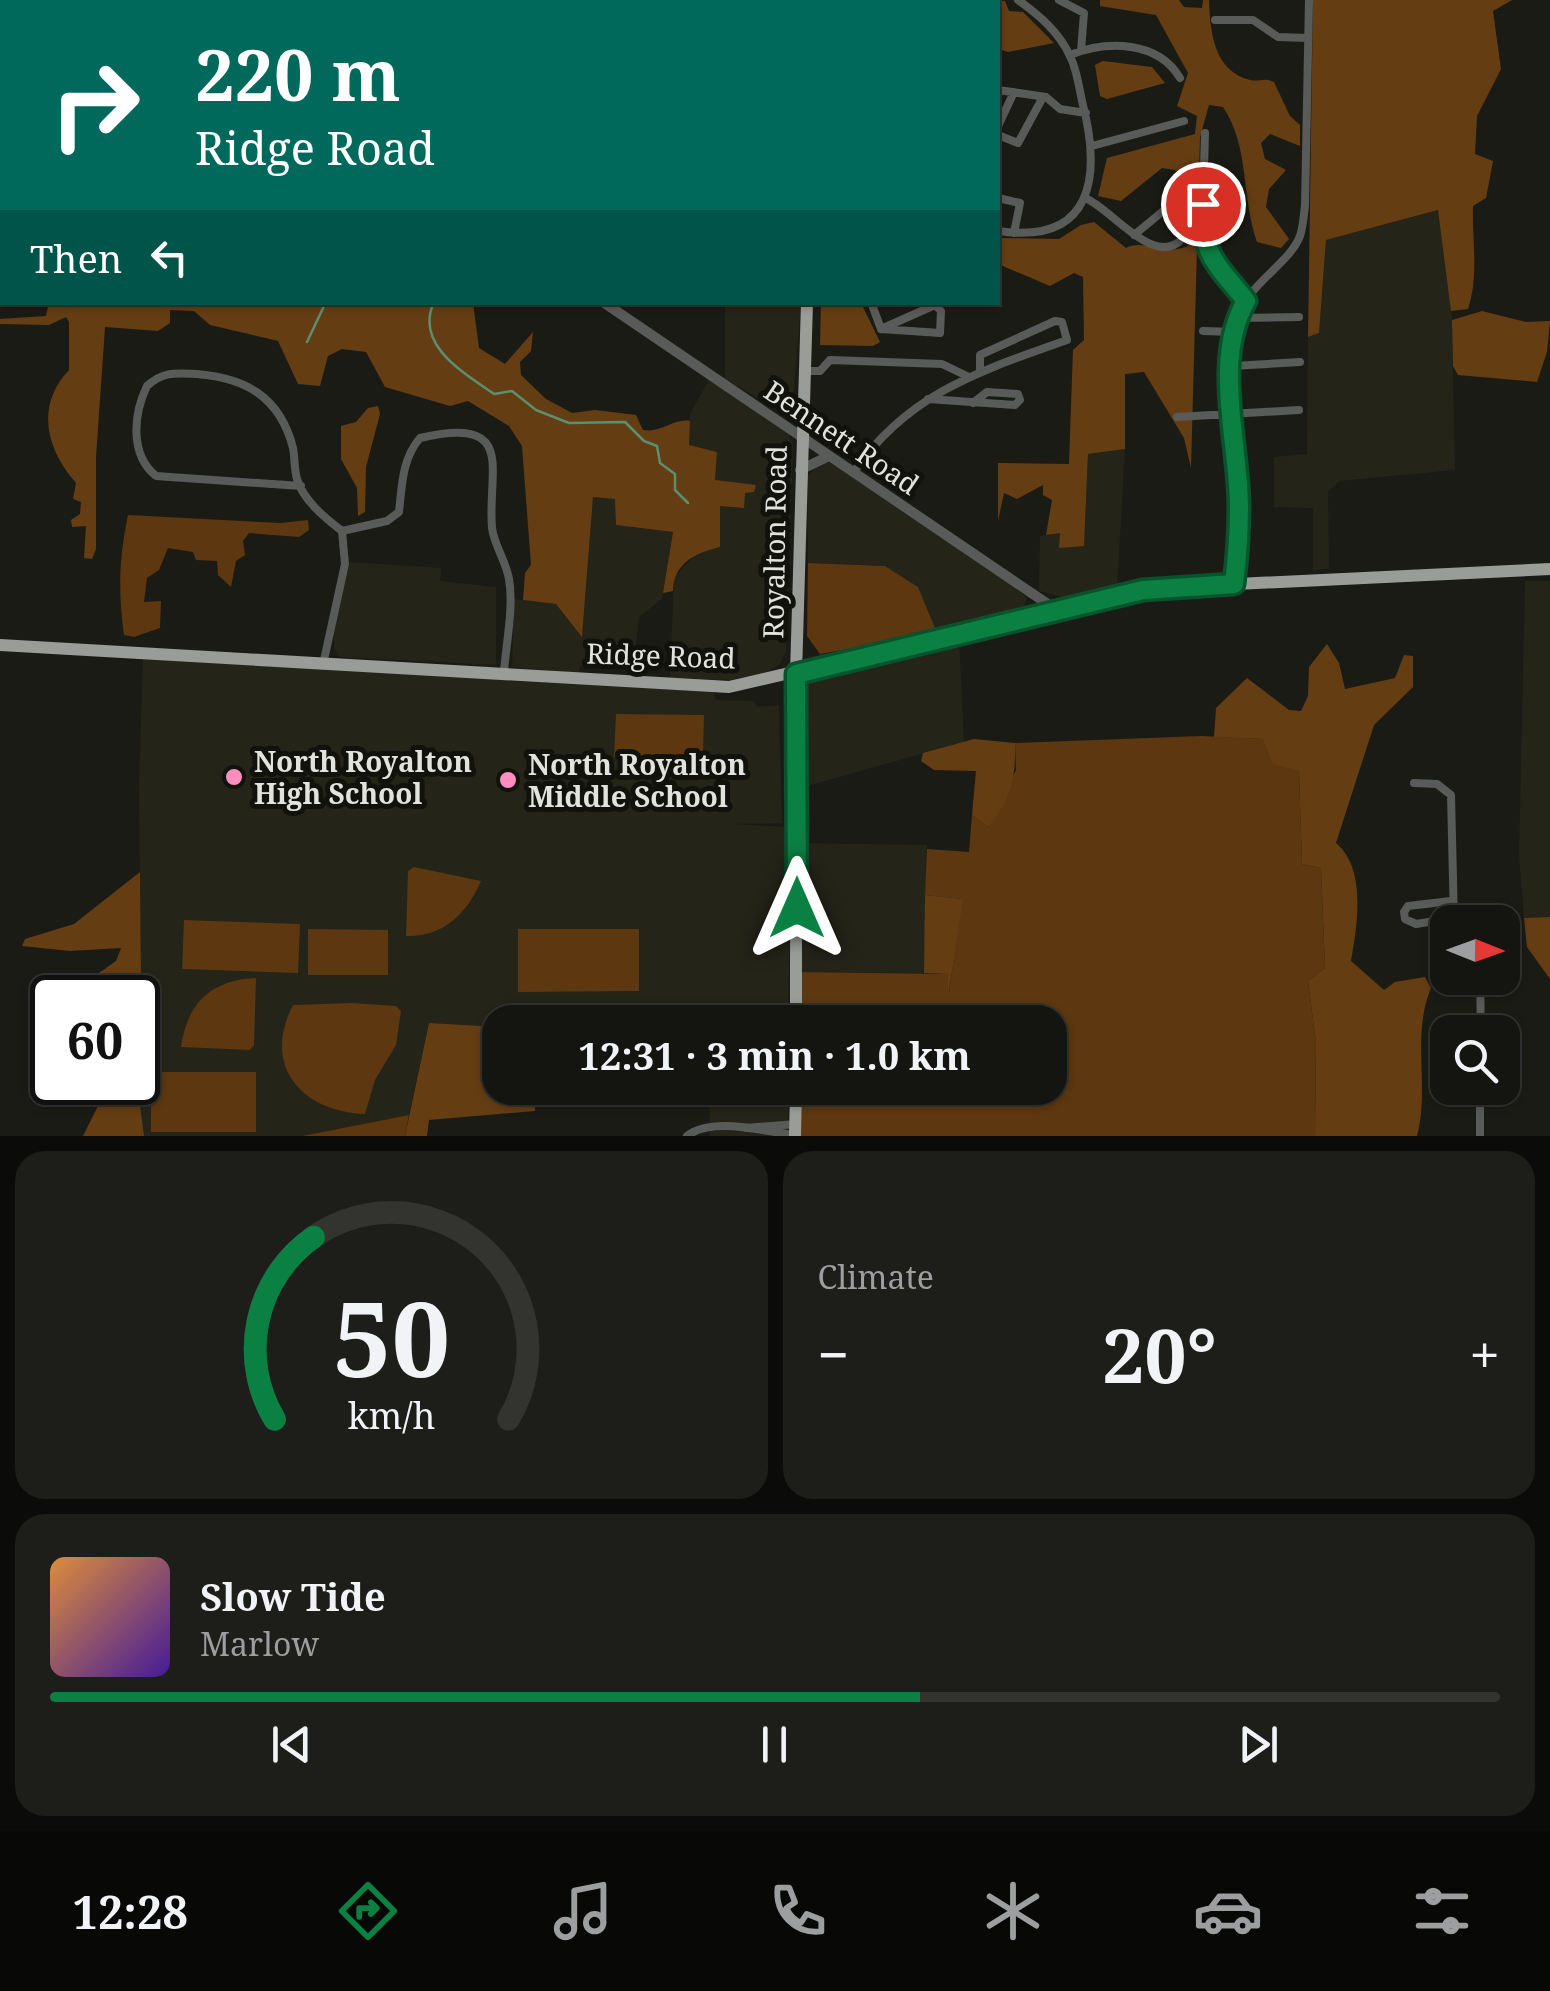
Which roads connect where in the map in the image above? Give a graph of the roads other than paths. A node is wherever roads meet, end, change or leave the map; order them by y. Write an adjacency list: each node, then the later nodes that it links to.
1 (1018, 0): 7 (street)
2 (1059, 0): 6 (street)
3 (1309, 0): 5 (street)
4 (1215, 20): 5 (street)
5 (1308, 38): 23 (street)
6 (1081, 51): 7 (street); 8 (street)
7 (1070, 55): 12 (street)
8 (1180, 78)
9 (1000, 90): 10 (street)
10 (1014, 92): 11 (street); 14 (street)
11 (1043, 96): 12 (street); 16 (street)
12 (1086, 113): 17 (street)
13 (1184, 121): 17 (street)
14 (1000, 122)
15 (1205, 132): 23 (street)
16 (1000, 136)
17 (1092, 146): 19 (street)
18 (1000, 198): 21 (street)
19 (1086, 198): 21 (street); 22 (street)
20 (1000, 230): 21 (street)
21 (1014, 233)
22 (1134, 235): 22 (street)
23 (1246, 301): 30 (street)
24 (608, 305): 44 (street, Bennett Road)
25 (807, 305): 36 (main road, Royalton Road)
26 (872, 305): 31 (street)
27 (933, 305): 31 (street)
28 (936, 305): 31 (street)
29 (1298, 317): 30 (street)
30 (1236, 318): 33 (street)
31 (882, 329)
32 (1204, 331): 33 (street)
33 (1233, 332): 35 (street)
34 (1300, 362): 35 (street)
35 (1232, 366): 42 (street)
36 (804, 371): 38 (street); 44 (main road, Royalton Road)
37 (980, 372): 37 (street); 38 (street)
38 (967, 376): 39 (street)
39 (928, 398): 40 (street); 47 (street)
40 (974, 403): 40 (street)
41 (1300, 410): 42 (street)
42 (1232, 412): 43 (street); 51 (street)
43 (1177, 416)
44 (801, 436): 45 (street, Bennett Road); 46 (main road, Royalton Road)
45 (830, 456): 46 (street); 47 (street, Bennett Road)
46 (800, 470): 56 (main road, Royalton Road)
47 (853, 473): 52 (street, Bennett Road)
48 (300, 486): 48 (street); 49 (street)
49 (342, 531): 54 (street); 55 (street)
50 (1550, 570): 51 (main road, Ridge Road)
51 (1234, 584): 52 (main road, Ridge Road)
52 (1055, 608): 56 (main road, Ridge Road)
53 (0, 645): 54 (main road, Ridge Road)
54 (324, 660): 55 (main road, Ridge Road)
55 (504, 672): 56 (main road, Ridge Road)
56 (796, 674): 61 (main road, Royalton Road)
57 (1414, 783): 58 (street)
58 (1451, 901): 59 (street); 60 (street)
59 (1451, 905)
60 (1430, 922)
61 (796, 1005)
62 (796, 1105): 64 (main road)
63 (1480, 1105): 66 (street)
64 (795, 1131): 65 (street)
65 (687, 1136)
66 (1480, 1136)

